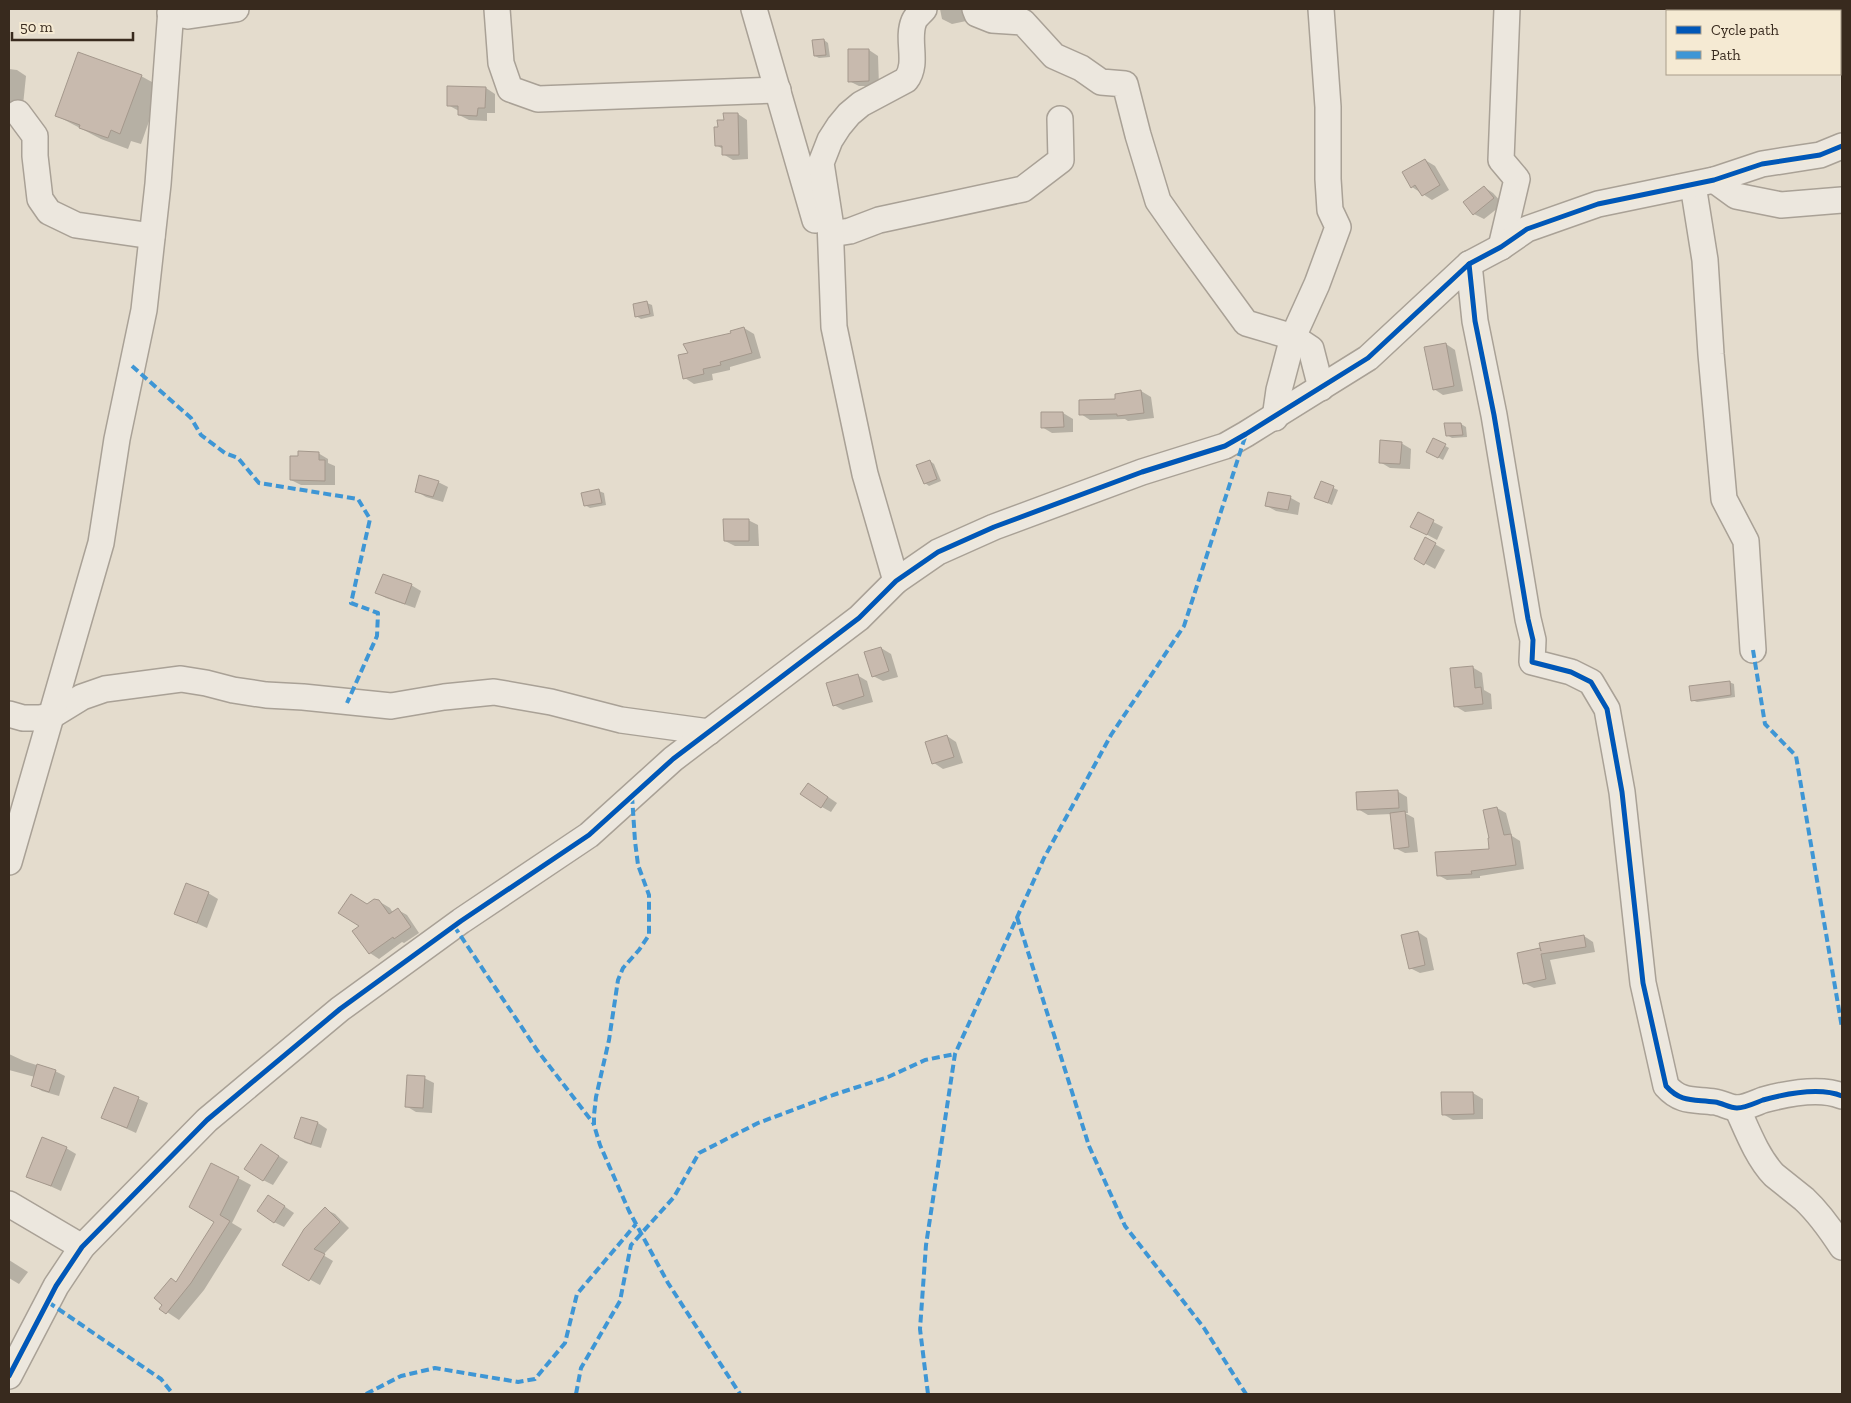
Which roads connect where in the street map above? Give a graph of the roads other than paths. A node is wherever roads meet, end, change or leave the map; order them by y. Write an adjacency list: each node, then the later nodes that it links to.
1 (236, 9): 8 (street)
2 (497, 9): 9 (street)
3 (754, 9): 9 (street)
4 (924, 9): 15 (street)
5 (975, 9): 20 (street)
6 (1321, 9): 20 (street)
7 (1508, 9): 17 (street)
8 (171, 11): 16 (street)
9 (778, 90): 18 (street)
10 (18, 113): 16 (street)
11 (1060, 119): 15 (street)
12 (1842, 146): 13 (street)
13 (1703, 183): 14 (street); 17 (street); 24 (street)
14 (1842, 200)
15 (831, 234): 18 (street)
16 (152, 236): 26 (street)
17 (1501, 247): 19 (street)
18 (832, 260): 23 (street)
19 (1469, 264): 21 (street); 30 (street)
20 (1293, 337): 21 (street); 22 (street)
21 (1321, 388): 22 (street)
22 (1275, 418): 23 (street)
23 (896, 581): 27 (street)
24 (1753, 650)
25 (9, 714): 26 (street)
26 (51, 716): 27 (street); 28 (street)
27 (709, 732): 32 (street)
28 (9, 862)
29 (1842, 1096): 30 (street)
30 (1737, 1108): 33 (street)
31 (9, 1204): 32 (street)
32 (82, 1247): 34 (street)
33 (1842, 1247)
34 (9, 1376)

